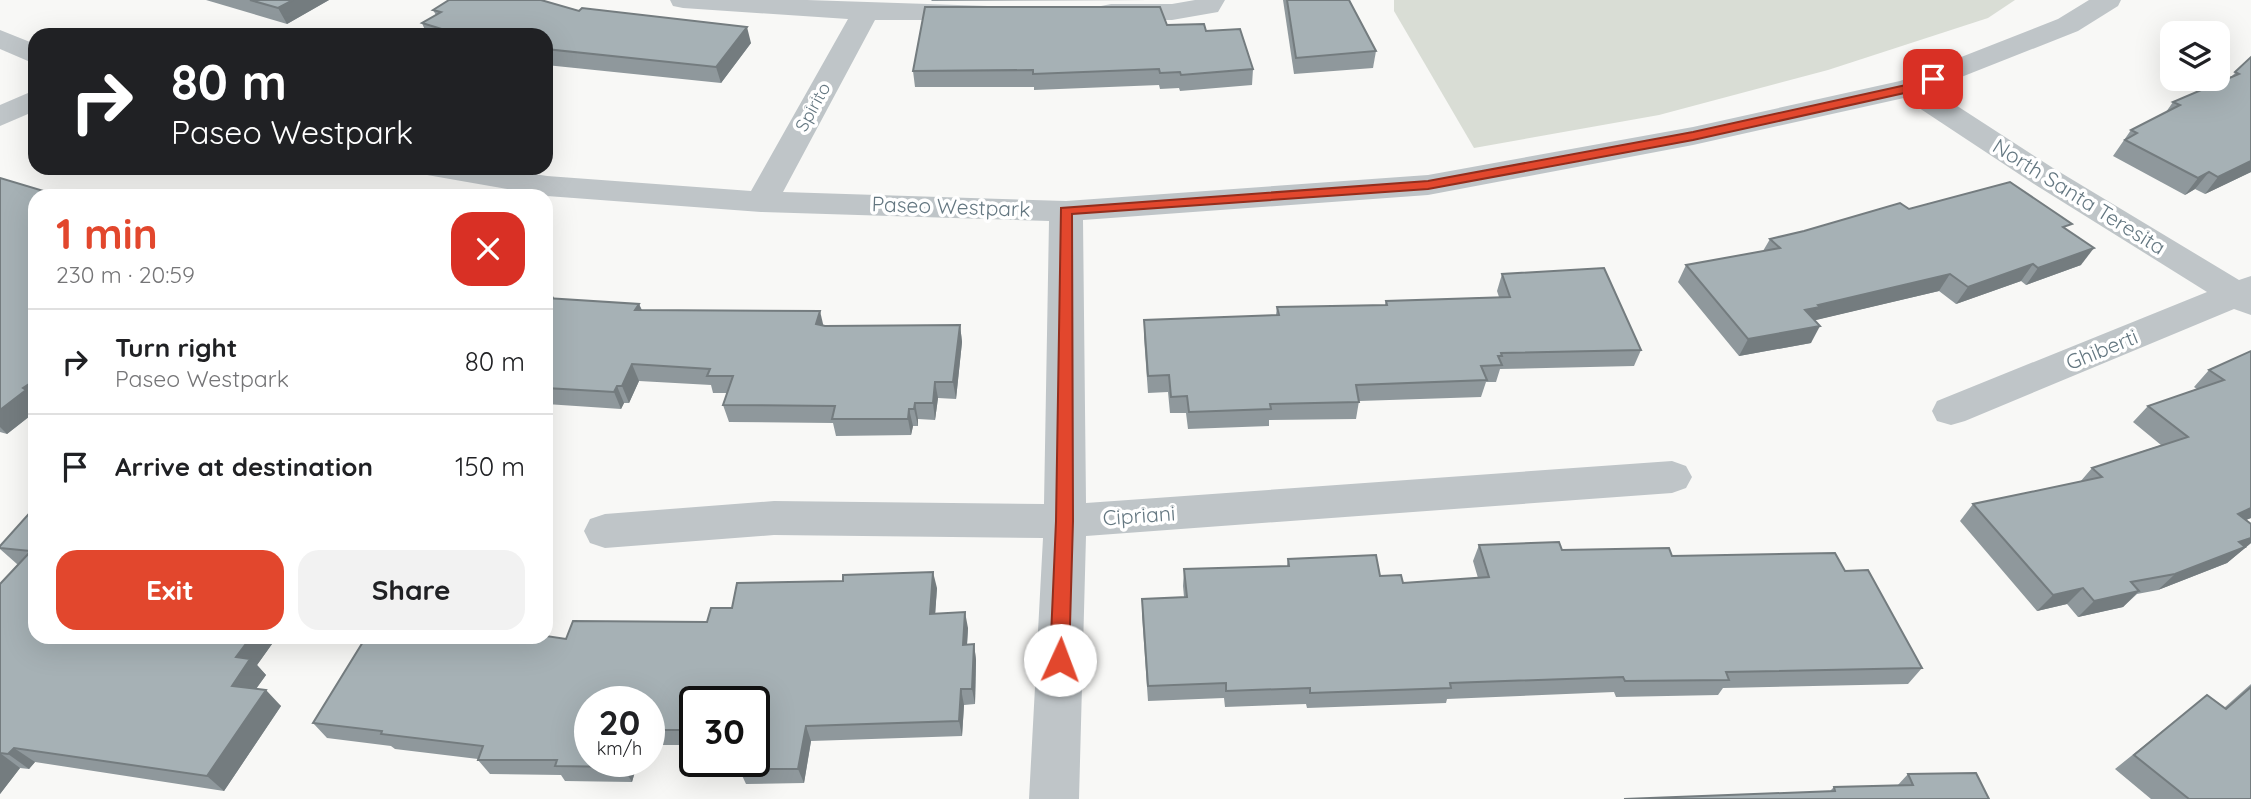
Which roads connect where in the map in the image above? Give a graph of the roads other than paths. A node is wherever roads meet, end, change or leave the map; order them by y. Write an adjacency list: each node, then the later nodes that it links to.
1 (683, 0): 4 (street)
2 (1212, 0): 6 (street)
3 (2108, 0): 9 (street, Paseo Westpark)
4 (866, 12): 5 (street); 13 (street, Spirito)
5 (1005, 12)
6 (1088, 12)
7 (0, 38): 8 (street)
8 (28, 52)
9 (1909, 88): 14 (street, Paseo Westpark); 15 (street, North Santa Teresita)
10 (28, 103): 11 (street)
11 (0, 117)
12 (480, 175): 13 (street, Paseo Westpark)
13 (761, 202): 14 (street, Paseo Westpark)
14 (1066, 211): 18 (street)
15 (2246, 295): 16 (street, Ghiberti)
16 (1951, 411)
17 (1672, 477): 18 (street, Cipriani)
18 (1065, 521): 19 (street, Cipriani); 20 (street)
19 (605, 531)
20 (1054, 799)

